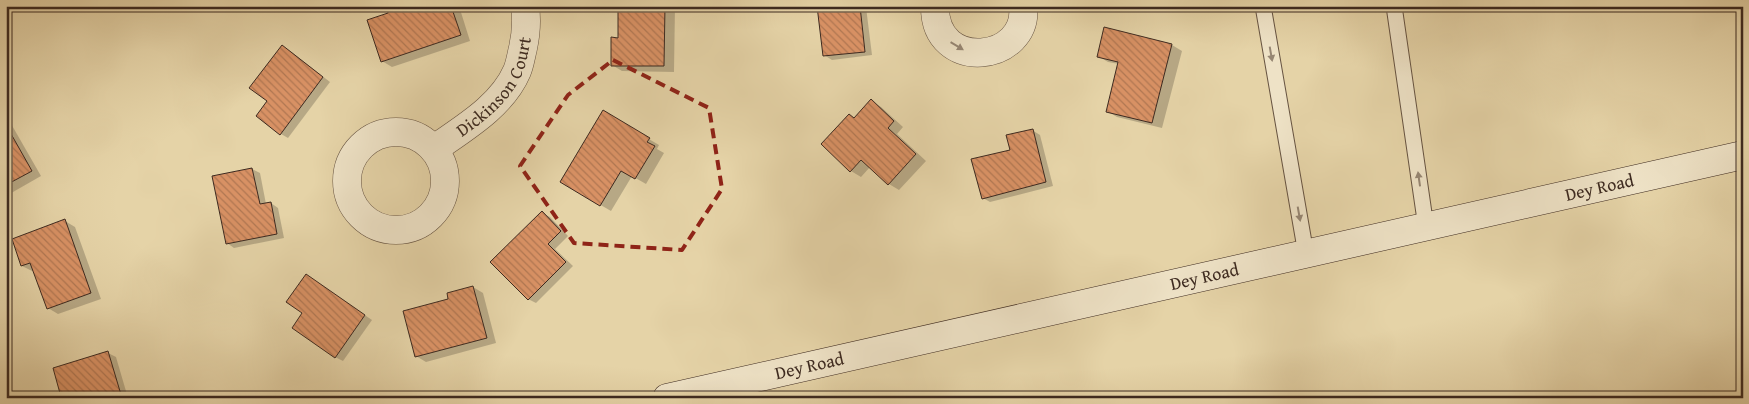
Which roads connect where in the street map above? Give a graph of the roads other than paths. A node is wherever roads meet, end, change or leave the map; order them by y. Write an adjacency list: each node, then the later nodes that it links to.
1 (525, 6): 6 (main road, Dickinson Court)
2 (935, 6): 3 (main road, one-way to 3)
3 (1023, 6)
4 (1263, 6): 9 (lane, one-way to 9)
5 (1394, 6): 8 (lane, one-way to 5)
6 (434, 149)
7 (1743, 155): 8 (main road, Dey Road)
8 (1426, 227): 9 (main road, Dey Road)
9 (1306, 254): 10 (main road, Dey Road)
10 (667, 398)

